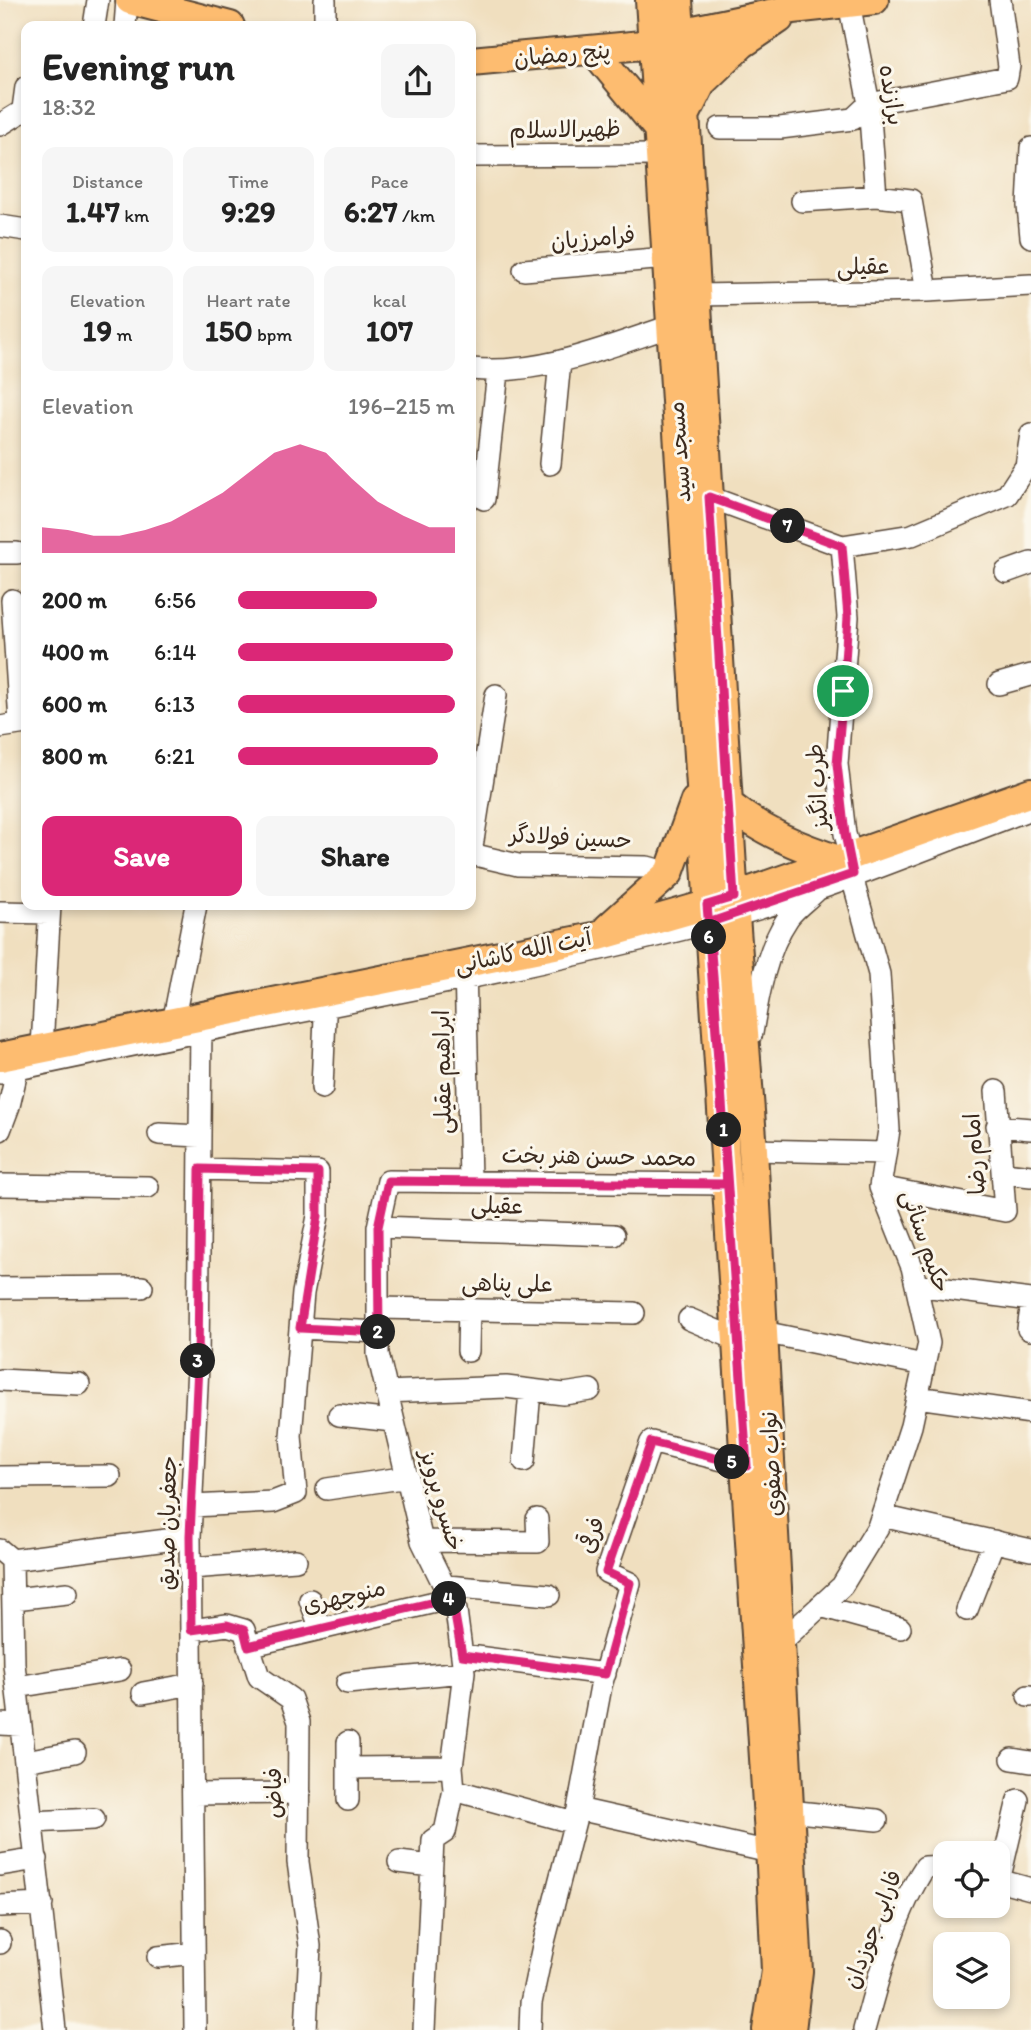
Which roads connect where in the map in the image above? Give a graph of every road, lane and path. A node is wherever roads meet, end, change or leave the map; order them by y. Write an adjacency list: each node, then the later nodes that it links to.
1 (98, 0): 9 (street)
2 (129, 0): 10 (street); 11 (main road)
3 (325, 0): 12 (street)
4 (650, 0): 14 (main road, مسجد سید)
5 (678, 0): 13 (main road, مسجد سید)
6 (1000, 0): 18 (street)
7 (864, 1): 8 (main road, پنج رمضان); 18 (street, برازنده)
8 (774, 8): 13 (main road, پنج رمضان); 17 (main road); 20 (main road)
9 (95, 21)
10 (126, 21)
11 (211, 21)
12 (325, 21)
13 (680, 33): 14 (main road, پنج رمضان); 17 (main road, مسجد سید)
14 (653, 44): 15 (main road, پنج رمضان); 17 (main road); 23 (main road, مسجد سید)
15 (595, 52): 16 (main road, پنج رمضان); 23 (main road)
16 (476, 61)
17 (681, 63): 20 (main road, مسجد سید)
18 (869, 104): 22 (street); 26 (street, برازنده)
19 (21, 105): 21 (street)
20 (685, 116): 35 (main road, مسجد سید)
21 (0, 125)
22 (720, 128)
23 (660, 143): 25 (street, ظهیرالاسلام); 31 (main road, مسجد سید)
24 (1031, 148): 30 (street)
25 (476, 156)
26 (876, 196): 27 (street); 34 (street)
27 (802, 201)
28 (0, 226): 29 (street)
29 (21, 229)
30 (1031, 237)
31 (667, 258): 32 (street, فرامرزیان); 36 (main road, مسجد سید)
32 (524, 270)
33 (1031, 285): 34 (street, عقیلی)
34 (927, 291): 35 (street, عقیلی)
35 (696, 295): 42 (main road, مسجد سید)
36 (671, 326): 37 (street); 52 (main road, مسجد سید)
37 (569, 359): 39 (street); 41 (street)
38 (476, 370): 39 (street)
39 (498, 372): 43 (street)
40 (1031, 434): 44 (street)
41 (550, 464)
42 (709, 497): 44 (street); 54 (main road, مسجد سید)
43 (484, 499)
44 (842, 546): 58 (street, طرب انگیز)
45 (1031, 563): 46 (street)
46 (1006, 572)
47 (12, 600): 51 (street)
48 (1031, 675): 49 (street)
49 (999, 684)
50 (496, 695): 56 (street)
51 (16, 724)
52 (700, 785): 59 (main road); 64 (main road, مسجد سید)
53 (1031, 792): 58 (main road, آیت الله کاشانی)
54 (728, 804): 58 (main road); 64 (main road, مسجد سید)
55 (1031, 809): 58 (street, آیت الله کاشانی)
56 (476, 821)
57 (476, 854): 59 (street, حسین فولادگر)
58 (849, 864): 60 (street, آیت الله کاشانی); 64 (main road, آیت الله کاشانی); 81 (street, حکیم سنائی)
59 (669, 873): 66 (main road)
60 (823, 885): 64 (street, آیت الله کاشانی); 72 (street)
61 (33, 910): 65 (street)
62 (50, 910): 71 (street)
63 (195, 910): 69 (street)
64 (721, 910): 66 (main road, آیت الله کاشانی); 67 (street, آیت الله کاشانی); 72 (main road, نواب صفوی); 86 (main road, نواب صفوی)
65 (0, 912)
66 (599, 936): 67 (main road, آیت الله کاشانی)
67 (466, 972): 68 (main road, آیت الله کاشانی); 85 (street, ابراهیم عقیلی)
68 (326, 998): 70 (main road, آیت الله کاشانی); 73 (street)
69 (173, 1023): 70 (main road, آیت الله کاشانی); 71 (main road, آیت الله کاشانی)
70 (201, 1025): 71 (street, آیت الله کاشانی); 79 (street, جعفریان صدیق)
71 (16, 1060): 77 (street)
72 (747, 1073): 80 (main road, نواب صفوی)
73 (322, 1088)
74 (996, 1091): 75 (street, امام رضا)
75 (997, 1126): 76 (street); 83 (street, امام رضا)
76 (1031, 1129)
77 (0, 1130)
78 (159, 1134): 79 (street)
79 (200, 1136): 82 (street, جعفریان صدیق)
80 (753, 1150): 81 (street); 104 (main road, نواب صفوی)
81 (885, 1153): 88 (street, حکیم سنائی)
82 (200, 1169): 101 (street); 122 (street, جعفریان صدیق)
83 (1004, 1173): 84 (street); 88 (street, امام رضا)
84 (1031, 1175)
85 (470, 1180): 86 (street, محمد حسن هنر بخت); 90 (street, خسرو پرویز)
86 (727, 1184): 104 (main road, نواب صفوی)
87 (0, 1185): 89 (street)
88 (880, 1186): 92 (street, حکیم سنائی)
89 (148, 1187)
90 (378, 1227): 91 (street, عقیلی); 96 (street, خسرو پرویز)
91 (614, 1235)
92 (916, 1285): 95 (street); 106 (street, حکیم سنائی)
93 (142, 1287): 94 (street)
94 (0, 1288)
95 (1031, 1300)
96 (379, 1308): 97 (street, علی پناهی); 103 (street, خسرو پرویز)
97 (469, 1308): 99 (street, علی پناهی); 105 (street)
98 (1031, 1309): 102 (street)
99 (634, 1313)
100 (689, 1319): 104 (street)
101 (300, 1328): 103 (street); 122 (street)
102 (1031, 1330)
103 (379, 1332): 111 (street, خسرو پرویز)
104 (751, 1336): 106 (street); 117 (main road, نواب صفوی); 142 (main road, نواب صفوی)
105 (468, 1351)
106 (924, 1365): 112 (street, حکیم سنائی)
107 (0, 1380): 108 (street)
108 (79, 1384)
109 (590, 1390): 110 (street)
110 (530, 1391): 111 (street); 116 (street)
111 (386, 1392): 115 (street, خسرو پرویز)
112 (918, 1397): 113 (street); 123 (street, حکیم سنائی)
113 (1031, 1413)
114 (338, 1415): 115 (street)
115 (393, 1421): 120 (street, خسرو پرویز)
116 (524, 1461)
117 (747, 1466): 147 (street, فرقی); 169 (main road, نواب صفوی)
118 (110, 1476): 119 (street)
119 (0, 1477)
120 (408, 1477): 121 (street); 126 (street, خسرو پرویز)
121 (327, 1489)
122 (191, 1506): 125 (street, جعفریان صدیق)
123 (882, 1516): 127 (street); 137 (street, حکیم سنائی)
124 (537, 1519): 126 (street)
125 (190, 1536): 129 (street); 131 (street, جعفریان صدیق)
126 (422, 1541): 133 (street, خسرو پرویز)
127 (993, 1541): 128 (street); 138 (street)
128 (1031, 1550)
129 (6, 1555): 135 (street)
130 (296, 1560): 131 (street)
131 (191, 1568): 141 (street, جعفریان صدیق)
132 (67, 1592): 135 (street)
133 (449, 1592): 134 (street, منوچهری); 140 (street, منوچهری); 145 (street, خسرو پرویز)
134 (549, 1595)
135 (14, 1599): 144 (street)
136 (310, 1600): 140 (street)
137 (820, 1606): 139 (street); 142 (street, حکیم سنائی)
138 (967, 1610)
139 (900, 1628)
140 (321, 1629): 143 (street, منوچهری)
141 (191, 1630): 143 (street, فیاض); 149 (street, جعفریان صدیق)
142 (780, 1643): 163 (main road, نواب صفوی)
143 (248, 1646): 159 (street, فیاض)
144 (7, 1651): 150 (street)
145 (463, 1663): 147 (street); 148 (street); 156 (street, خسرو پرویز)
146 (120, 1670): 150 (street)
147 (605, 1674): 164 (street, فرقی)
148 (347, 1683)
149 (192, 1684): 151 (street); 160 (street, جعفریان صدیق)
150 (17, 1687): 152 (street)
151 (143, 1693)
152 (11, 1725): 155 (street)
153 (348, 1742): 157 (street)
154 (75, 1752): 155 (street)
155 (25, 1761): 167 (street)
156 (452, 1767): 157 (street); 158 (street, خسرو پرویز)
157 (349, 1768): 161 (street)
158 (454, 1790): 164 (street); 173 (street, خسرو پرویز)
159 (299, 1793): 160 (street); 183 (street, فیاض)
160 (193, 1794): 179 (street, جعفریان صدیق)
161 (348, 1800)
162 (1018, 1800): 168 (street)
163 (788, 1811): 166 (street); 187 (main road, نواب صفوی)
164 (576, 1816): 169 (street); 185 (street, فرقی)
165 (94, 1819): 167 (street)
166 (877, 1820)
167 (32, 1822): 170 (street)
168 (1008, 1841)
169 (770, 1852): 186 (main road, نواب صفوی)
170 (37, 1859): 172 (street); 177 (street)
171 (399, 1862): 173 (street)
172 (0, 1865)
173 (431, 1866): 184 (street, خسرو پرویز)
174 (933, 1867): 188 (street, فارابی جوزدان)
175 (1010, 1883): 176 (street)
176 (1031, 1889)
177 (42, 1904): 178 (street); 181 (street)
178 (0, 1906)
179 (194, 1953): 180 (street); 182 (street, جعفریان صدیق)
180 (158, 1957)
181 (55, 2030)
182 (195, 2030)
183 (306, 2030)
184 (424, 2030)
185 (530, 2030)
186 (767, 2030)
187 (791, 2030)
188 (864, 2030)

